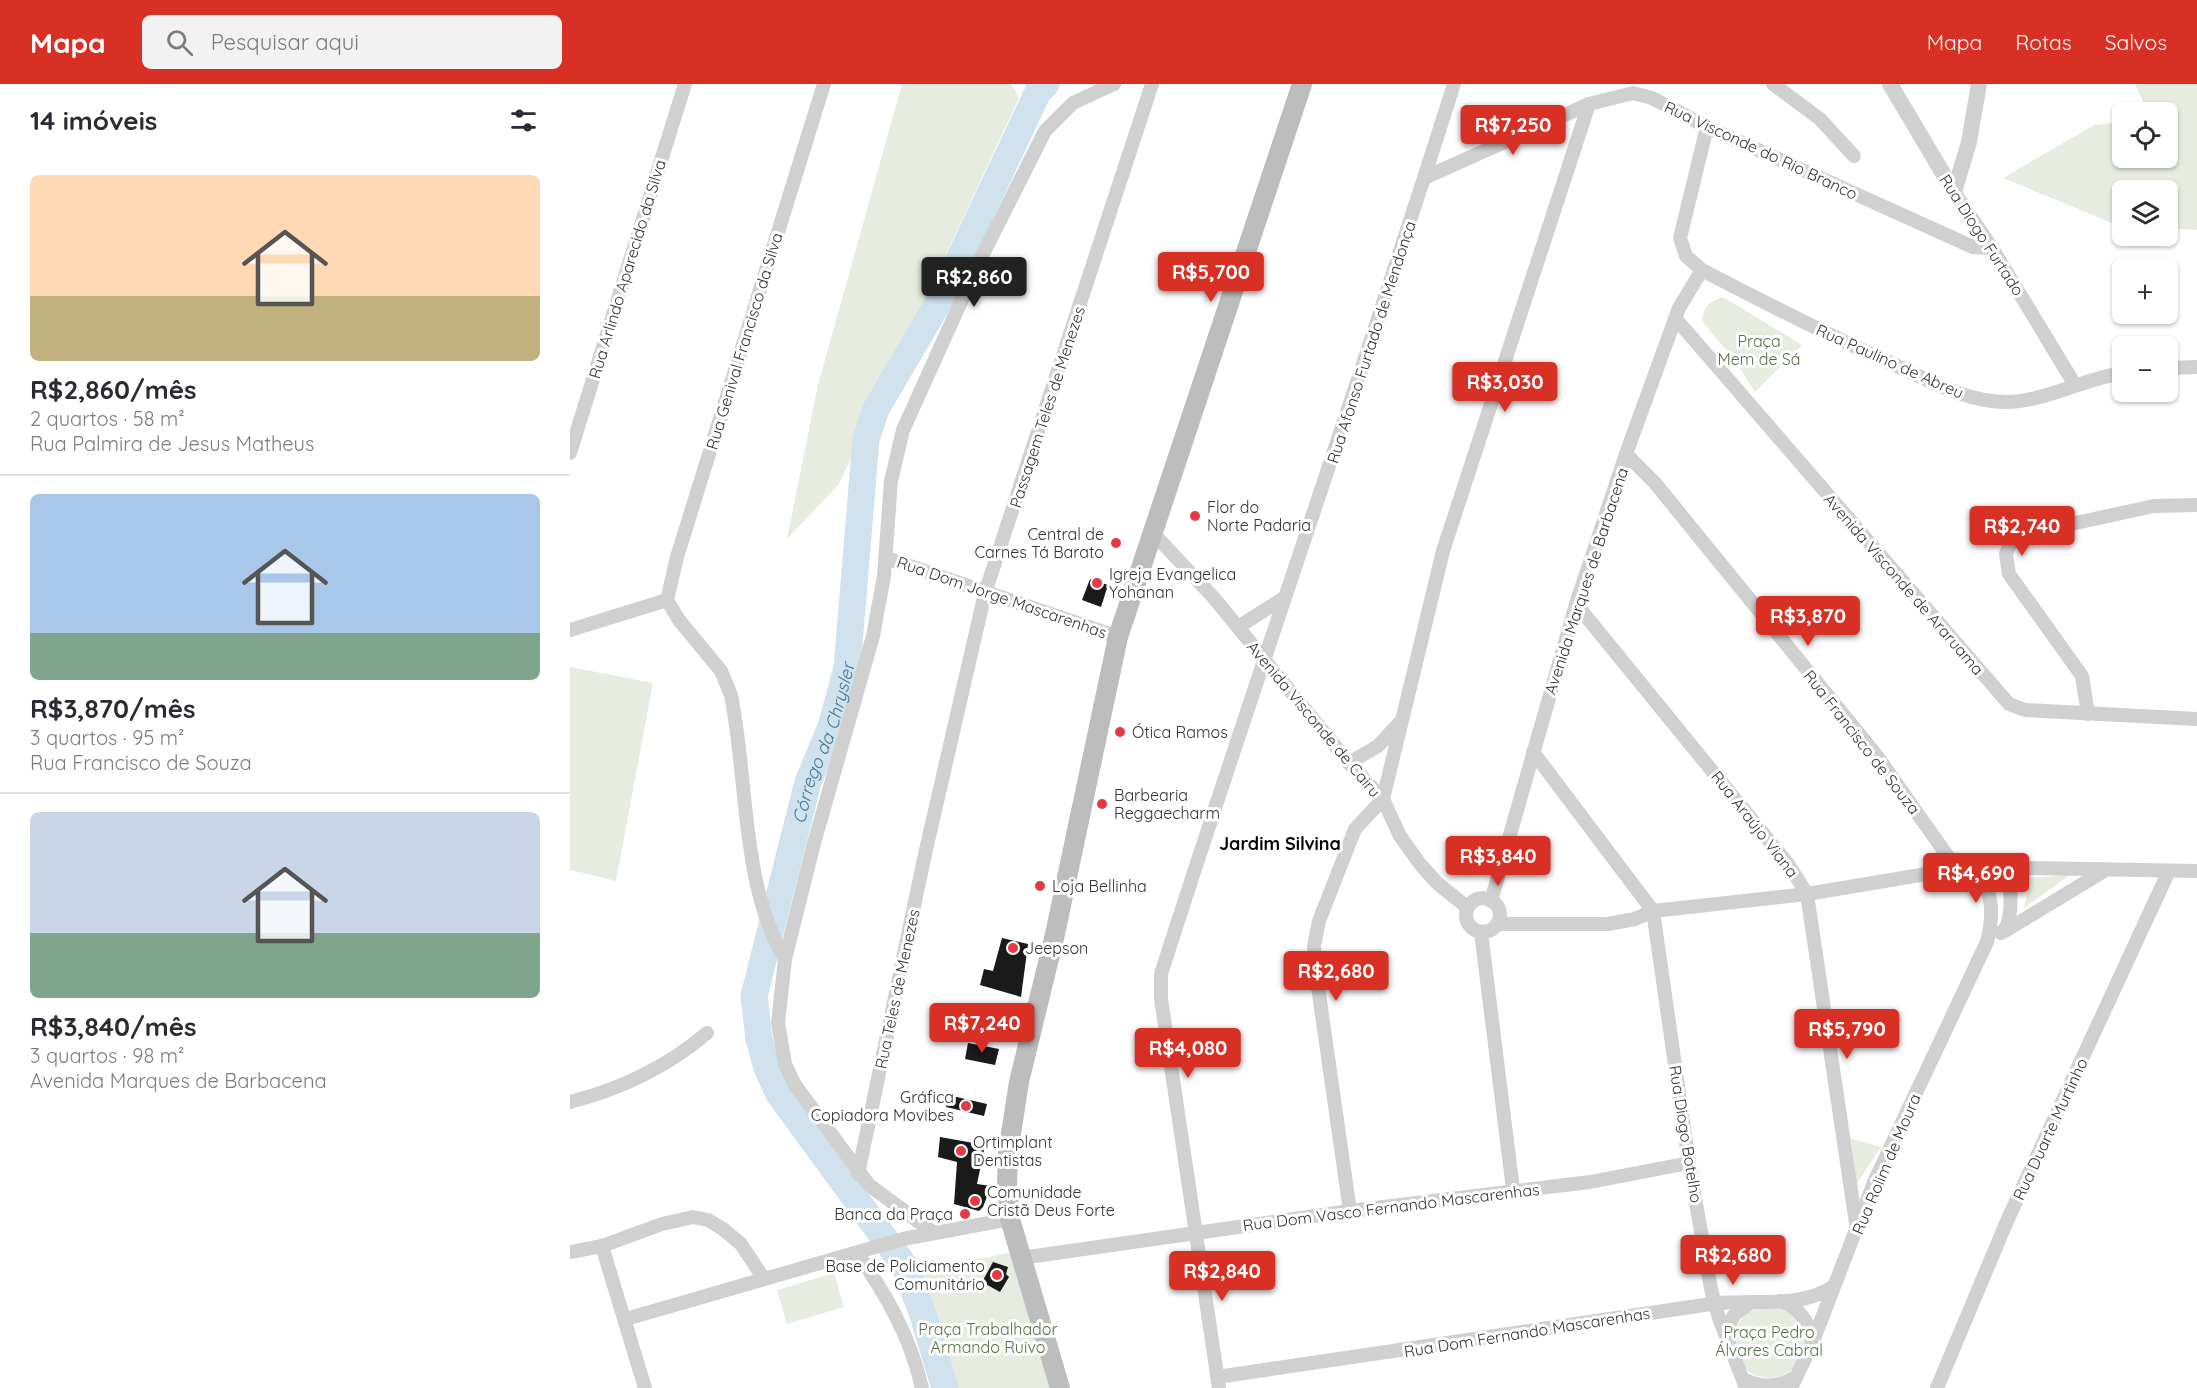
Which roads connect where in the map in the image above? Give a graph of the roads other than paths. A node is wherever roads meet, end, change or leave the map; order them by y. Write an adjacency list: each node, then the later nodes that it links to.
1 (685, 84): 22 (street, Rua Arlindo Aparecido da Silva)
2 (824, 84): 30 (street, Rua Genival Francisco da Silva)
3 (1113, 84): 27 (street)
4 (1152, 84): 28 (street, Passagem Teles de Menezes)
5 (1302, 84): 26 (main road)
6 (1454, 84): 13 (street, Rua Afonso Furtado de Mendonça)
7 (1773, 84): 12 (street)
8 (1890, 84): 14 (street, Rua Diogo Furtado)
9 (1979, 84): 14 (street)
10 (1589, 104): 11 (street, Rua Visconde do Rio Branco); 13 (street, Rua Visconde do Rio Branco); 37 (street)
11 (1707, 127): 15 (street, Rua Visconde do Rio Branco); 16 (street)
12 (1854, 156)
13 (1424, 178): 29 (street, Rua Afonso Furtado de Mendonça)
14 (1954, 192): 15 (street, Rua Diogo Furtado)
15 (1992, 248): 21 (street, Rua Diogo Furtado)
16 (1702, 270): 17 (street, Avenida Marques de Barbacena); 21 (street, Rua Paulino de Abreu)
17 (1676, 319): 24 (street, Avenida Marques de Barbacena); 36 (street, Avenida Visconde de Araruama)
18 (2197, 367): 19 (street)
19 (2178, 368)
20 (2112, 376): 21 (street, Rua Paulino de Abreu)
21 (2075, 385)
22 (574, 427): 23 (street, Rua Arlindo Aparecido da Silva)
23 (570, 453)
24 (1626, 454): 31 (street, Avenida Marques de Barbacena); 44 (street, Rua Francisco de Souza)
25 (2197, 505): 36 (street)
26 (1153, 533): 32 (street, Avenida Visconde de Cairu); 34 (main road)
27 (886, 558): 28 (street, Rua Dom Jorge Mascarenhas); 57 (street)
28 (985, 593): 34 (street, Rua Dom Jorge Mascarenhas); 48 (street, Passagem Teles de Menezes)
29 (1284, 598): 32 (street); 35 (street, Rua Afonso Furtado de Mendonça)
30 (667, 600): 33 (street); 57 (street)
31 (1576, 604): 39 (street, Avenida Marques de Barbacena); 49 (street, Rua Araújo Viana)
32 (1238, 627): 35 (street, Avenida Visconde de Cairu)
33 (570, 630)
34 (1118, 637): 64 (main road)
35 (1263, 659): 40 (street, Avenida Visconde de Cairu); 66 (street, Rua Afonso Furtado de Mendonça)
36 (2088, 714): 38 (street, Avenida Visconde de Araruama)
37 (1403, 719): 40 (street); 41 (street)
38 (2197, 719)
39 (1533, 752): 50 (street, Avenida Marques de Barbacena); 52 (street)
40 (1349, 763): 41 (street, Avenida Visconde de Cairu)
41 (1383, 799): 51 (street, Avenida Visconde de Cairu); 63 (street)
42 (1980, 867): 43 (street); 44 (street); 56 (street, Rua Rolim de Moura)
43 (2008, 867): 45 (street); 54 (street)
44 (1956, 868): 49 (street)
45 (2104, 871): 47 (street); 54 (street)
46 (2197, 871): 47 (street)
47 (2168, 873): 86 (street, Rua Duarte Murtinho)
48 (921, 874): 61 (street, Rua Teles de Menezes)
49 (1807, 894): 52 (street); 65 (street, Rua Araújo Viana)
50 (1491, 901): 51 (street); 53 (street)
51 (1468, 908): 55 (street)
52 (1647, 913): 53 (street); 60 (street, Rua Diogo Botelho)
53 (1497, 924): 55 (street)
54 (2005, 931): 56 (street)
55 (1481, 932): 62 (street)
56 (1987, 942): 65 (street, Rua Rolim de Moura)
57 (785, 959): 61 (street)
58 (707, 1033): 59 (street)
59 (570, 1102)
60 (1689, 1163): 62 (street, Rua Dom Vasco Fernando Mascarenhas); 76 (street, Rua Diogo Botelho)
61 (858, 1174): 67 (street)
62 (1513, 1190): 63 (street, Rua Dom Vasco Fernando Mascarenhas)
63 (1350, 1211): 66 (street, Rua Dom Vasco Fernando Mascarenhas)
64 (1010, 1219): 67 (street); 71 (main road)
65 (1857, 1230): 73 (street, Rua Rolim de Moura)
66 (1195, 1232): 71 (street, Rua Dom Vasco Fernando Mascarenhas); 81 (street, Rua Afonso Furtado de Mendonça)
67 (934, 1233): 70 (street)
68 (602, 1246): 69 (street); 72 (street); 77 (street)
69 (570, 1252)
70 (857, 1253): 72 (street); 84 (street)
71 (1021, 1257): 85 (main road)
72 (764, 1279): 77 (street)
73 (1834, 1286): 74 (street, Rua Dom Fernando Mascarenhas); 79 (street, Rua Rolim de Moura)
74 (1779, 1300): 75 (street, Rua Dom Fernando Mascarenhas); 79 (street)
75 (1753, 1301): 76 (street, Rua Dom Fernando Mascarenhas); 78 (street)
76 (1714, 1303): 78 (street, Rua Diogo Botelho); 81 (street, Rua Dom Fernando Mascarenhas)
77 (626, 1319): 83 (street)
78 (1725, 1334): 82 (street, Rua Diogo Botelho)
79 (1812, 1344): 80 (street, Rua Rolim de Moura)
80 (1794, 1382): 82 (street)
81 (1218, 1383)
82 (1744, 1384)
83 (645, 1388)
84 (922, 1388)
85 (1060, 1388)
86 (1937, 1388)

